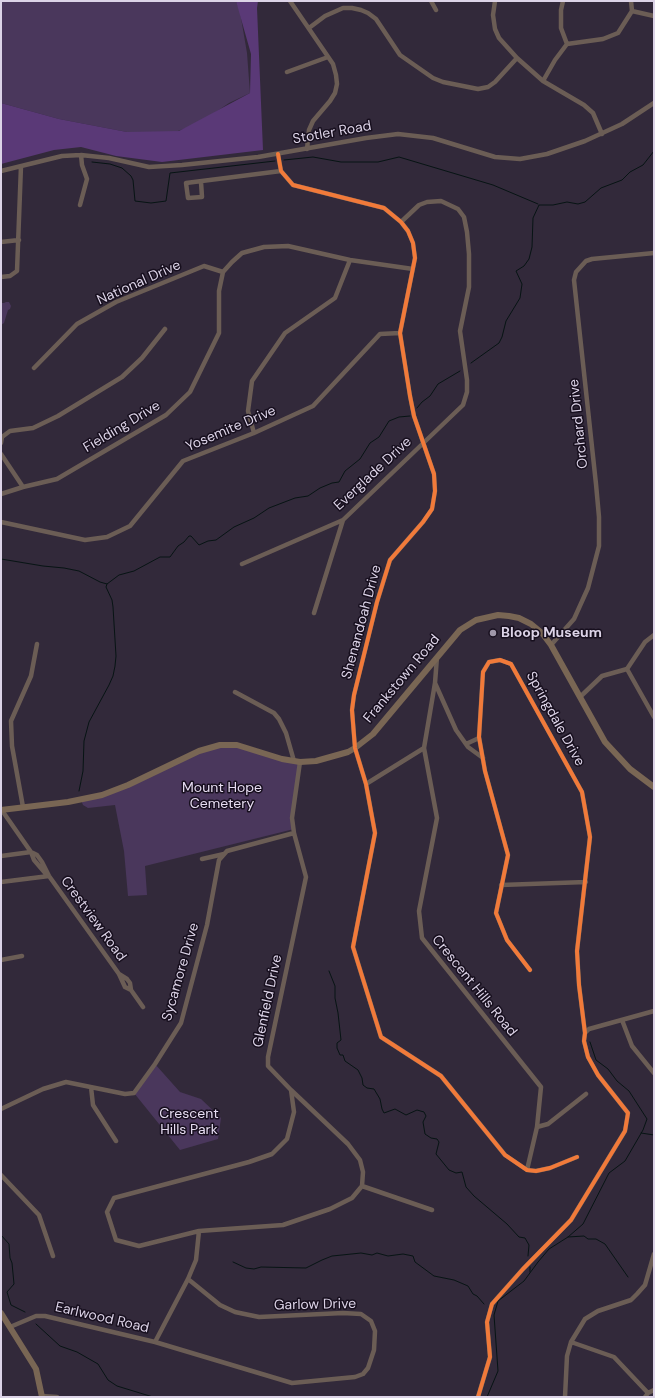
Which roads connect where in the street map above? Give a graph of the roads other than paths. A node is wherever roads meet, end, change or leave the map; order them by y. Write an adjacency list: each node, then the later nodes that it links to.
1 (290, 1): 9 (street)
2 (431, 1): 6 (street)
3 (495, 1): 12 (street)
4 (563, 1): 10 (street)
5 (631, 1): 7 (street)
6 (436, 10)
7 (632, 11): 8 (street); 10 (street)
8 (654, 16)
9 (309, 28): 11 (street); 12 (street)
10 (568, 44): 14 (street)
11 (328, 57): 13 (street); 17 (street)
12 (517, 58): 14 (street)
13 (287, 72)
14 (543, 81): 16 (street)
15 (654, 103): 16 (street, Stotler Road)
16 (602, 134): 17 (street, Stotler Road)
17 (307, 149): 19 (street, Stotler Road)
18 (81, 154): 19 (street, Stotler Road); 20 (street, Stotler Road); 24 (street)
19 (278, 154): 22 (street)
20 (21, 166): 21 (street, Stotler Road); 26 (street)
21 (1, 171)
22 (281, 171): 23 (street); 25 (street, Shenandoah Drive)
23 (201, 182): 23 (street)
24 (80, 205)
25 (401, 222): 30 (street, Shenandoah Drive); 37 (street, Everglade Drive)
26 (19, 240): 27 (street); 32 (street)
27 (1, 242)
28 (654, 253): 48 (street, Orchard Drive)
29 (350, 260): 30 (street); 31 (street); 36 (street)
30 (413, 269): 34 (street, Shenandoah Drive)
31 (223, 272): 35 (street, National Drive); 40 (street, Fielding Drive)
32 (1, 277)
33 (165, 329): 38 (street)
34 (400, 333): 36 (street, Yosemite Drive); 37 (street, Shenandoah Drive)
35 (34, 368)
36 (254, 433): 43 (street, Yosemite Drive)
37 (424, 441): 42 (street, Everglade Drive); 57 (street, Shenandoah Drive)
38 (1, 443)
39 (1, 454): 40 (street)
40 (23, 487): 41 (street, Fielding Drive)
41 (1, 494)
42 (343, 520): 44 (street, Everglade Drive); 45 (street)
43 (1, 522)
44 (242, 564)
45 (314, 613)
46 (654, 635): 50 (street)
47 (37, 644): 63 (street)
48 (552, 645): 49 (main road, Frankstown Road); 53 (main road, Frankstown Road)
49 (438, 655): 51 (street, Crescent Hills Road); 57 (main road, Frankstown Road)
50 (627, 669): 53 (street); 54 (street)
51 (435, 683): 56 (street); 58 (street, Crescent Hills Road)
52 (235, 692): 60 (street)
53 (580, 697): 62 (main road, Frankstown Road)
54 (654, 717)
55 (479, 738): 56 (street); 59 (street, Springdale Drive); 72 (street, Springdale Drive)
56 (466, 744): 59 (street)
57 (355, 748): 60 (main road, Frankstown Road); 61 (street, Shenandoah Drive)
58 (424, 748): 61 (street); 86 (street, Crescent Hills Road)
59 (483, 758): 73 (street, Springdale Drive)
60 (297, 762): 63 (main road, Frankstown Road); 65 (street, Glenfield Drive)
61 (366, 784): 89 (street, Shenandoah Drive)
62 (654, 787)
63 (24, 807): 64 (main road, Frankstown Road)
64 (1, 810): 66 (street, Crestview Road)
65 (294, 833): 67 (street); 83 (street, Glenfield Drive)
66 (32, 852): 68 (street); 70 (street, Crestview Road)
67 (224, 854): 69 (street); 82 (street, Sycamore Drive)
68 (1, 856)
69 (202, 859)
70 (49, 876): 71 (street); 77 (street, Crestview Road)
71 (1, 882)
72 (586, 882): 73 (street); 80 (street, Springdale Drive)
73 (501, 884): 76 (street, Springdale Drive)
74 (22, 956): 75 (street)
75 (1, 960)
76 (530, 970)
77 (144, 1007)
78 (654, 1011): 79 (street)
79 (622, 1020): 80 (street); 81 (street)
80 (585, 1033): 105 (street, Springdale Drive)
81 (654, 1073)
82 (91, 1087): 85 (street, Sycamore Drive); 87 (street)
83 (291, 1090): 91 (street); 93 (street)
84 (586, 1094): 86 (street)
85 (1, 1109)
86 (537, 1127): 89 (street, Crescent Hills Road)
87 (116, 1141)
88 (577, 1157): 89 (street)
89 (527, 1170)
90 (1, 1175): 95 (street)
91 (362, 1186): 92 (street); 93 (street)
92 (432, 1210)
93 (199, 1231): 96 (street, Earlwood Road)
94 (654, 1254): 100 (street)
95 (53, 1256)
96 (188, 1279): 99 (street, Earlwood Road); 99 (street, Garlow Drive)
97 (1, 1313): 98 (main road)
98 (10, 1327): 99 (street, Earlwood Road); 103 (main road)
99 (155, 1342)
100 (571, 1342): 102 (street); 106 (street)
101 (654, 1390): 102 (street)
102 (647, 1395)
103 (42, 1396): 104 (street)
104 (56, 1397)
105 (478, 1397)
106 (565, 1397)

